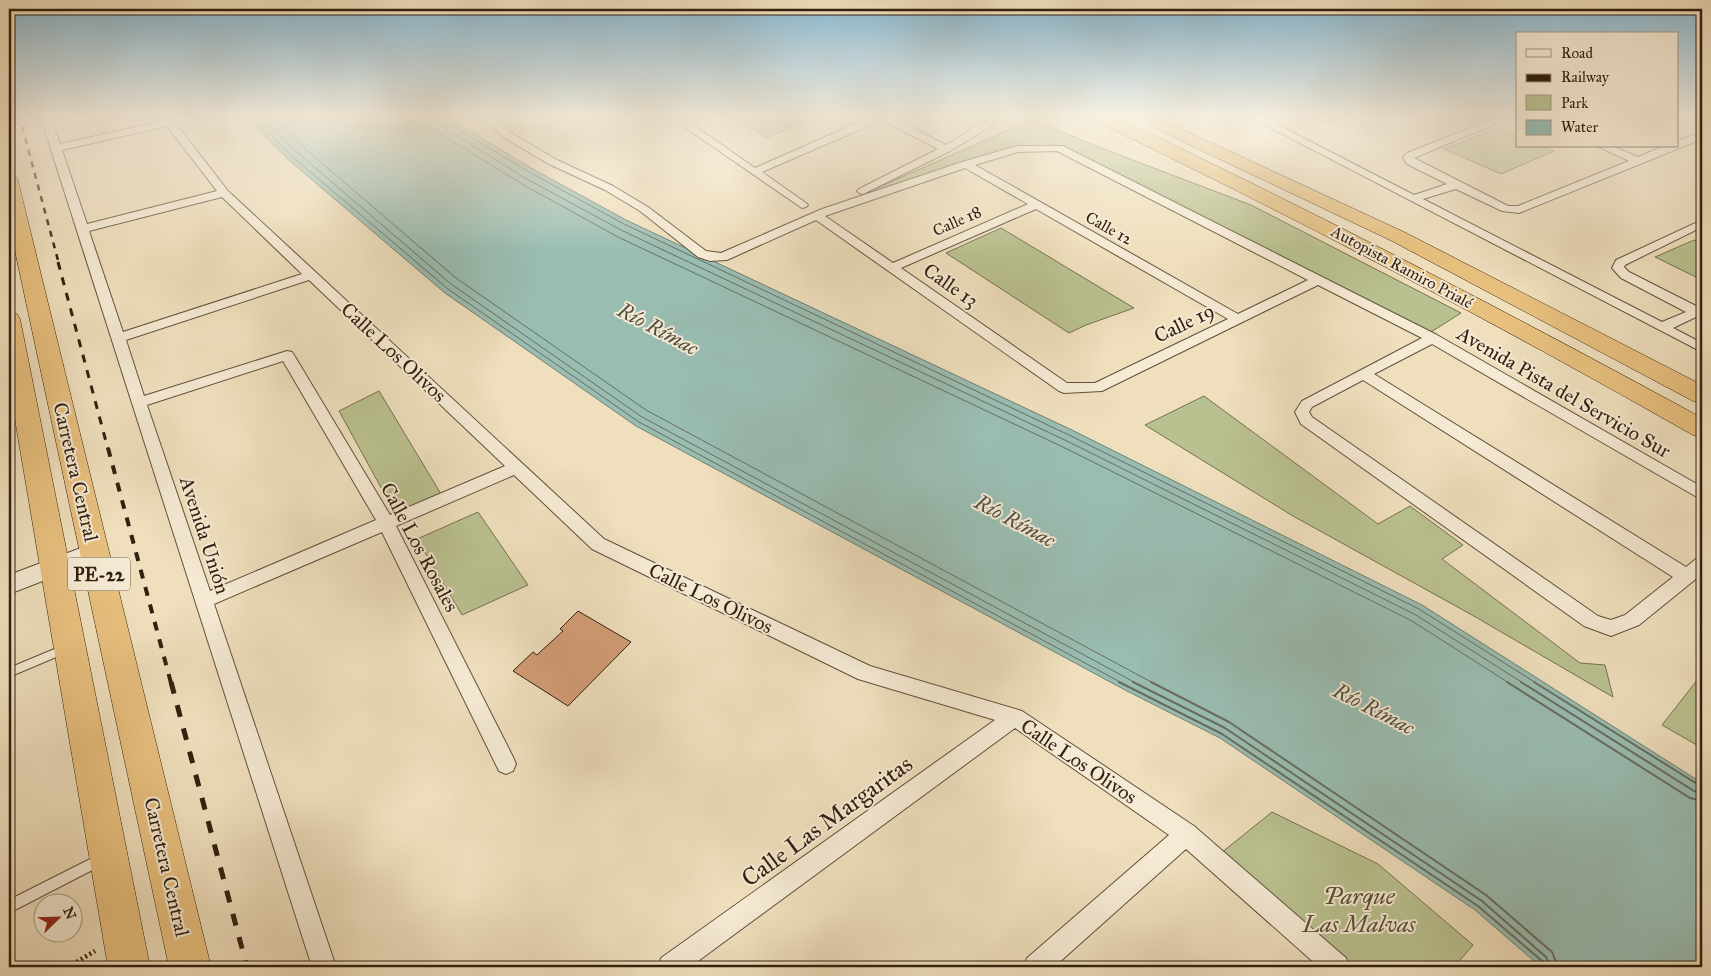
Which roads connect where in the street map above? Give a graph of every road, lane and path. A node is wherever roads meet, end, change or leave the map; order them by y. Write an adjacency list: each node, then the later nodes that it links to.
1 (60, 161): 24 (street, Avenida Unión)
2 (199, 161): 18 (street, Calle Los Olivos)
3 (551, 161): 22 (street)
4 (738, 161): 15 (street)
5 (780, 161): 15 (street)
6 (924, 161): 22 (street)
7 (978, 161): 14 (street, Avenida Pista del Servicio Sur)
8 (1084, 161): 27 (street, Avenida Pista del Servicio Sur)
9 (1191, 161): 39 (highway, Autopista Ramiro Prialé)
10 (1238, 161): 37 (highway, Autopista Ramiro Prialé)
11 (1341, 161): 19 (street)
12 (1410, 161): 17 (street)
13 (1637, 161): 17 (street)
14 (966, 164): 21 (street, Calle 12); 22 (street, Avenida Pista del Servicio Sur)
15 (754, 172): 20 (street)
16 (9, 181): 43 (highway, Carretera Central / PE-22)
17 (1456, 185): 19 (street)
18 (224, 193): 24 (street); 26 (street, Calle Los Olivos)
19 (1415, 198): 31 (street)
20 (802, 205)
21 (1035, 205): 25 (street, Calle 18); 30 (street, Calle 12)
22 (816, 216): 25 (street, Calle 13)
23 (1702, 223): 28 (street)
24 (82, 229): 32 (street, Avenida Unión)
25 (891, 268): 36 (street, Calle 13)
26 (311, 275): 32 (street); 40 (street, Calle Los Olivos)
27 (1318, 280): 30 (street, Calle 19); 33 (street, Avenida Pista del Servicio Sur)
28 (1700, 314): 31 (street)
29 (9, 319): 44 (highway, Carretera Central / PE-22)
30 (1238, 319): 36 (street, Calle 19)
31 (1663, 327): 34 (street)
32 (118, 338): 38 (street, Avenida Unión)
33 (1432, 338): 35 (street); 41 (street, Avenida Pista del Servicio Sur)
34 (1702, 348)
35 (1364, 374): 47 (street); 47 (street)
36 (1064, 388)
37 (1702, 395)
38 (139, 403): 42 (street, Calle Los Rosales); 49 (street, Avenida Unión)
39 (1702, 429)
40 (517, 468): 42 (street); 52 (street, Calle Los Olivos)
41 (1702, 494)
42 (387, 524): 49 (street); 53 (street, Calle Los Rosales)
43 (93, 545): 44 (street); 58 (highway, Carretera Central / PE-22)
44 (54, 560): 46 (street); 48 (street); 50 (highway, Carretera Central / PE-22)
45 (1702, 564): 47 (street)
46 (9, 571)
47 (1687, 576)
48 (9, 586)
49 (204, 601): 59 (street, Avenida Unión)
50 (69, 647): 51 (lane); 55 (highway, Carretera Central / PE-22)
51 (9, 674)
52 (1015, 717): 54 (street, Calle Los Olivos); 60 (street, Calle Las Margaritas)
53 (506, 764)
54 (1186, 834): 61 (street); 62 (street, Calle Los Olivos)
55 (108, 856): 56 (lane); 57 (highway, Carretera Central / PE-22)
56 (9, 907)
57 (129, 967)
58 (190, 967)
59 (324, 967)
60 (670, 967)
61 (1036, 967)
62 (1337, 967)

